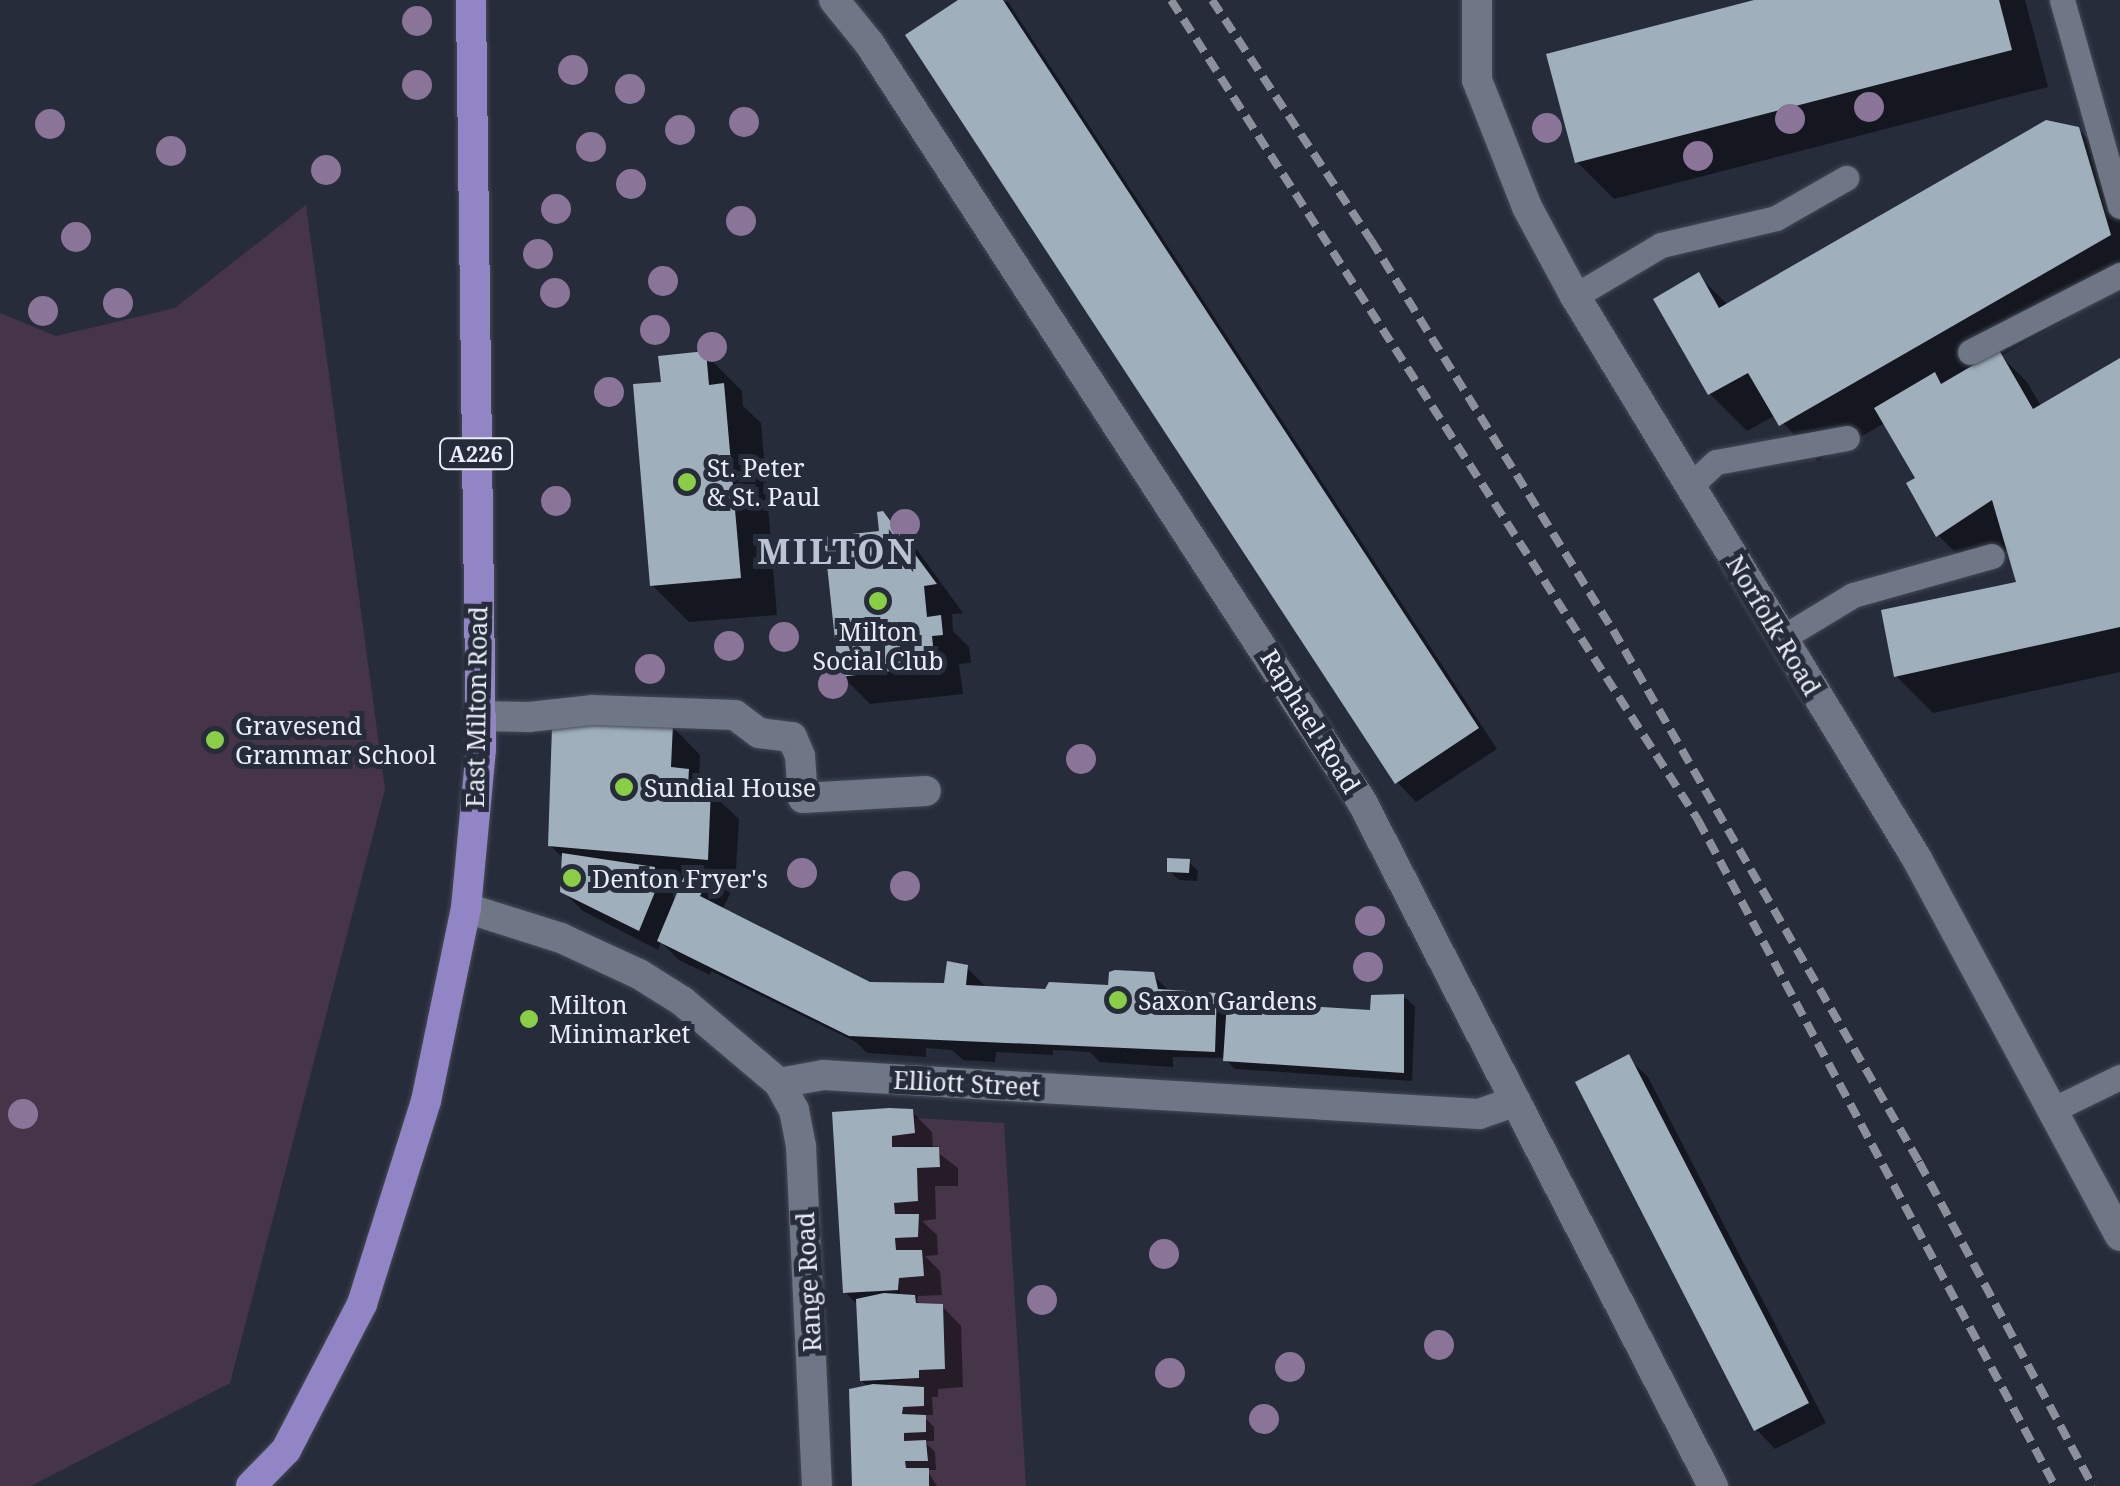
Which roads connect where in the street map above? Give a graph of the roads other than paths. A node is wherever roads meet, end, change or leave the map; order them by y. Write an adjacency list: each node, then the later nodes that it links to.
1 (471, 0): 14 (main road, East Milton Road / A226)
2 (834, 0): 19 (street, Raphael Road)
3 (1477, 0): 8 (street, Norfolk Road)
4 (2062, 0): 6 (lane)
5 (1846, 178): 8 (lane)
6 (2120, 206)
7 (2120, 275): 9 (lane)
8 (1575, 296): 11 (street, Norfolk Road)
9 (1970, 352)
10 (1847, 438): 11 (lane)
11 (1690, 486): 13 (street, Norfolk Road)
12 (1992, 556): 13 (lane)
13 (1782, 638): 20 (street, Norfolk Road)
14 (479, 716): 15 (street); 16 (main road, East Milton Road / A226)
15 (926, 791)
16 (466, 908): 18 (street); 22 (main road, East Milton Road / A226)
17 (2120, 1076): 20 (lane)
18 (778, 1083): 19 (street, Elliott Street); 23 (street, Range Road)
19 (1516, 1101): 24 (street, Raphael Road)
20 (2052, 1110): 21 (street, Norfolk Road)
21 (2120, 1236)
22 (251, 1486)
23 (817, 1486)
24 (1713, 1486)

